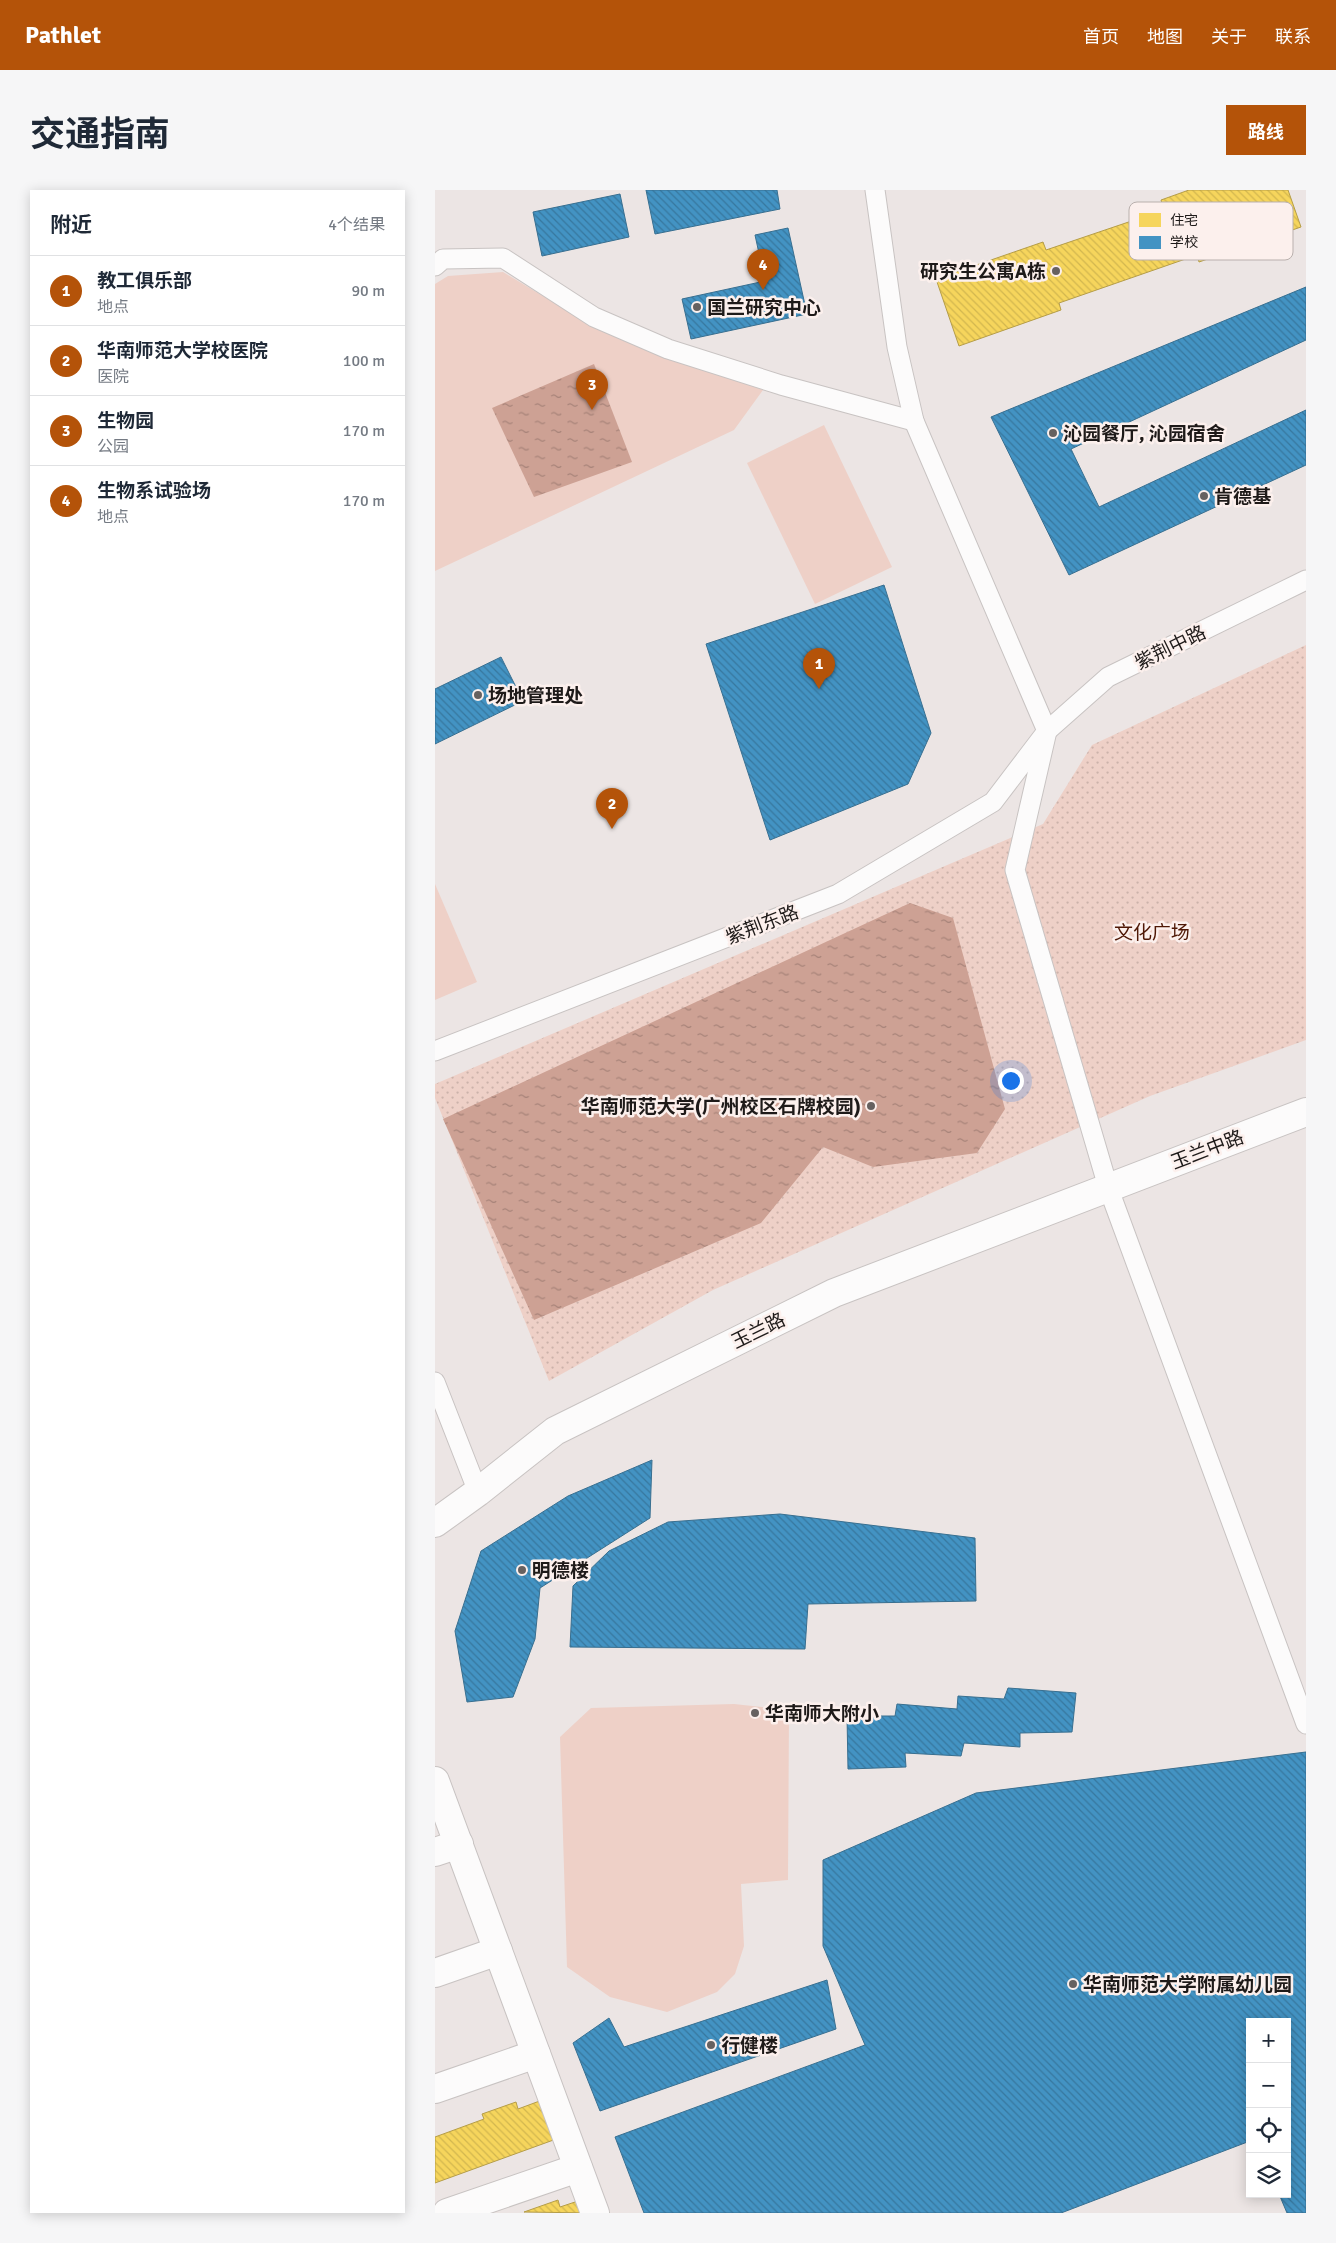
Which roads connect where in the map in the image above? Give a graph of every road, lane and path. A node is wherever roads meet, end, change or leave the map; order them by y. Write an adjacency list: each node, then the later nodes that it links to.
1 (875, 190): 3 (lane)
2 (435, 266): 3 (lane)
3 (914, 421): 5 (lane)
4 (1306, 580): 5 (lane, 紫荆中路)
5 (1047, 732): 6 (lane, 紫荆东路); 8 (lane)
6 (435, 1051)
7 (1306, 1112): 8 (street, 玉兰中路)
8 (1108, 1187): 10 (street, 玉兰路); 12 (lane)
9 (435, 1382): 10 (lane)
10 (478, 1492): 11 (street, 玉兰路)
11 (435, 1523)
12 (1306, 1724)
13 (435, 1781): 14 (street)
14 (447, 1848): 15 (street)
15 (498, 1951): 16 (street); 17 (street)
16 (435, 1973)
17 (536, 2054): 18 (street); 19 (street)
18 (435, 2089)
19 (578, 2168): 20 (street); 21 (street)
20 (447, 2213)
21 (595, 2213)

